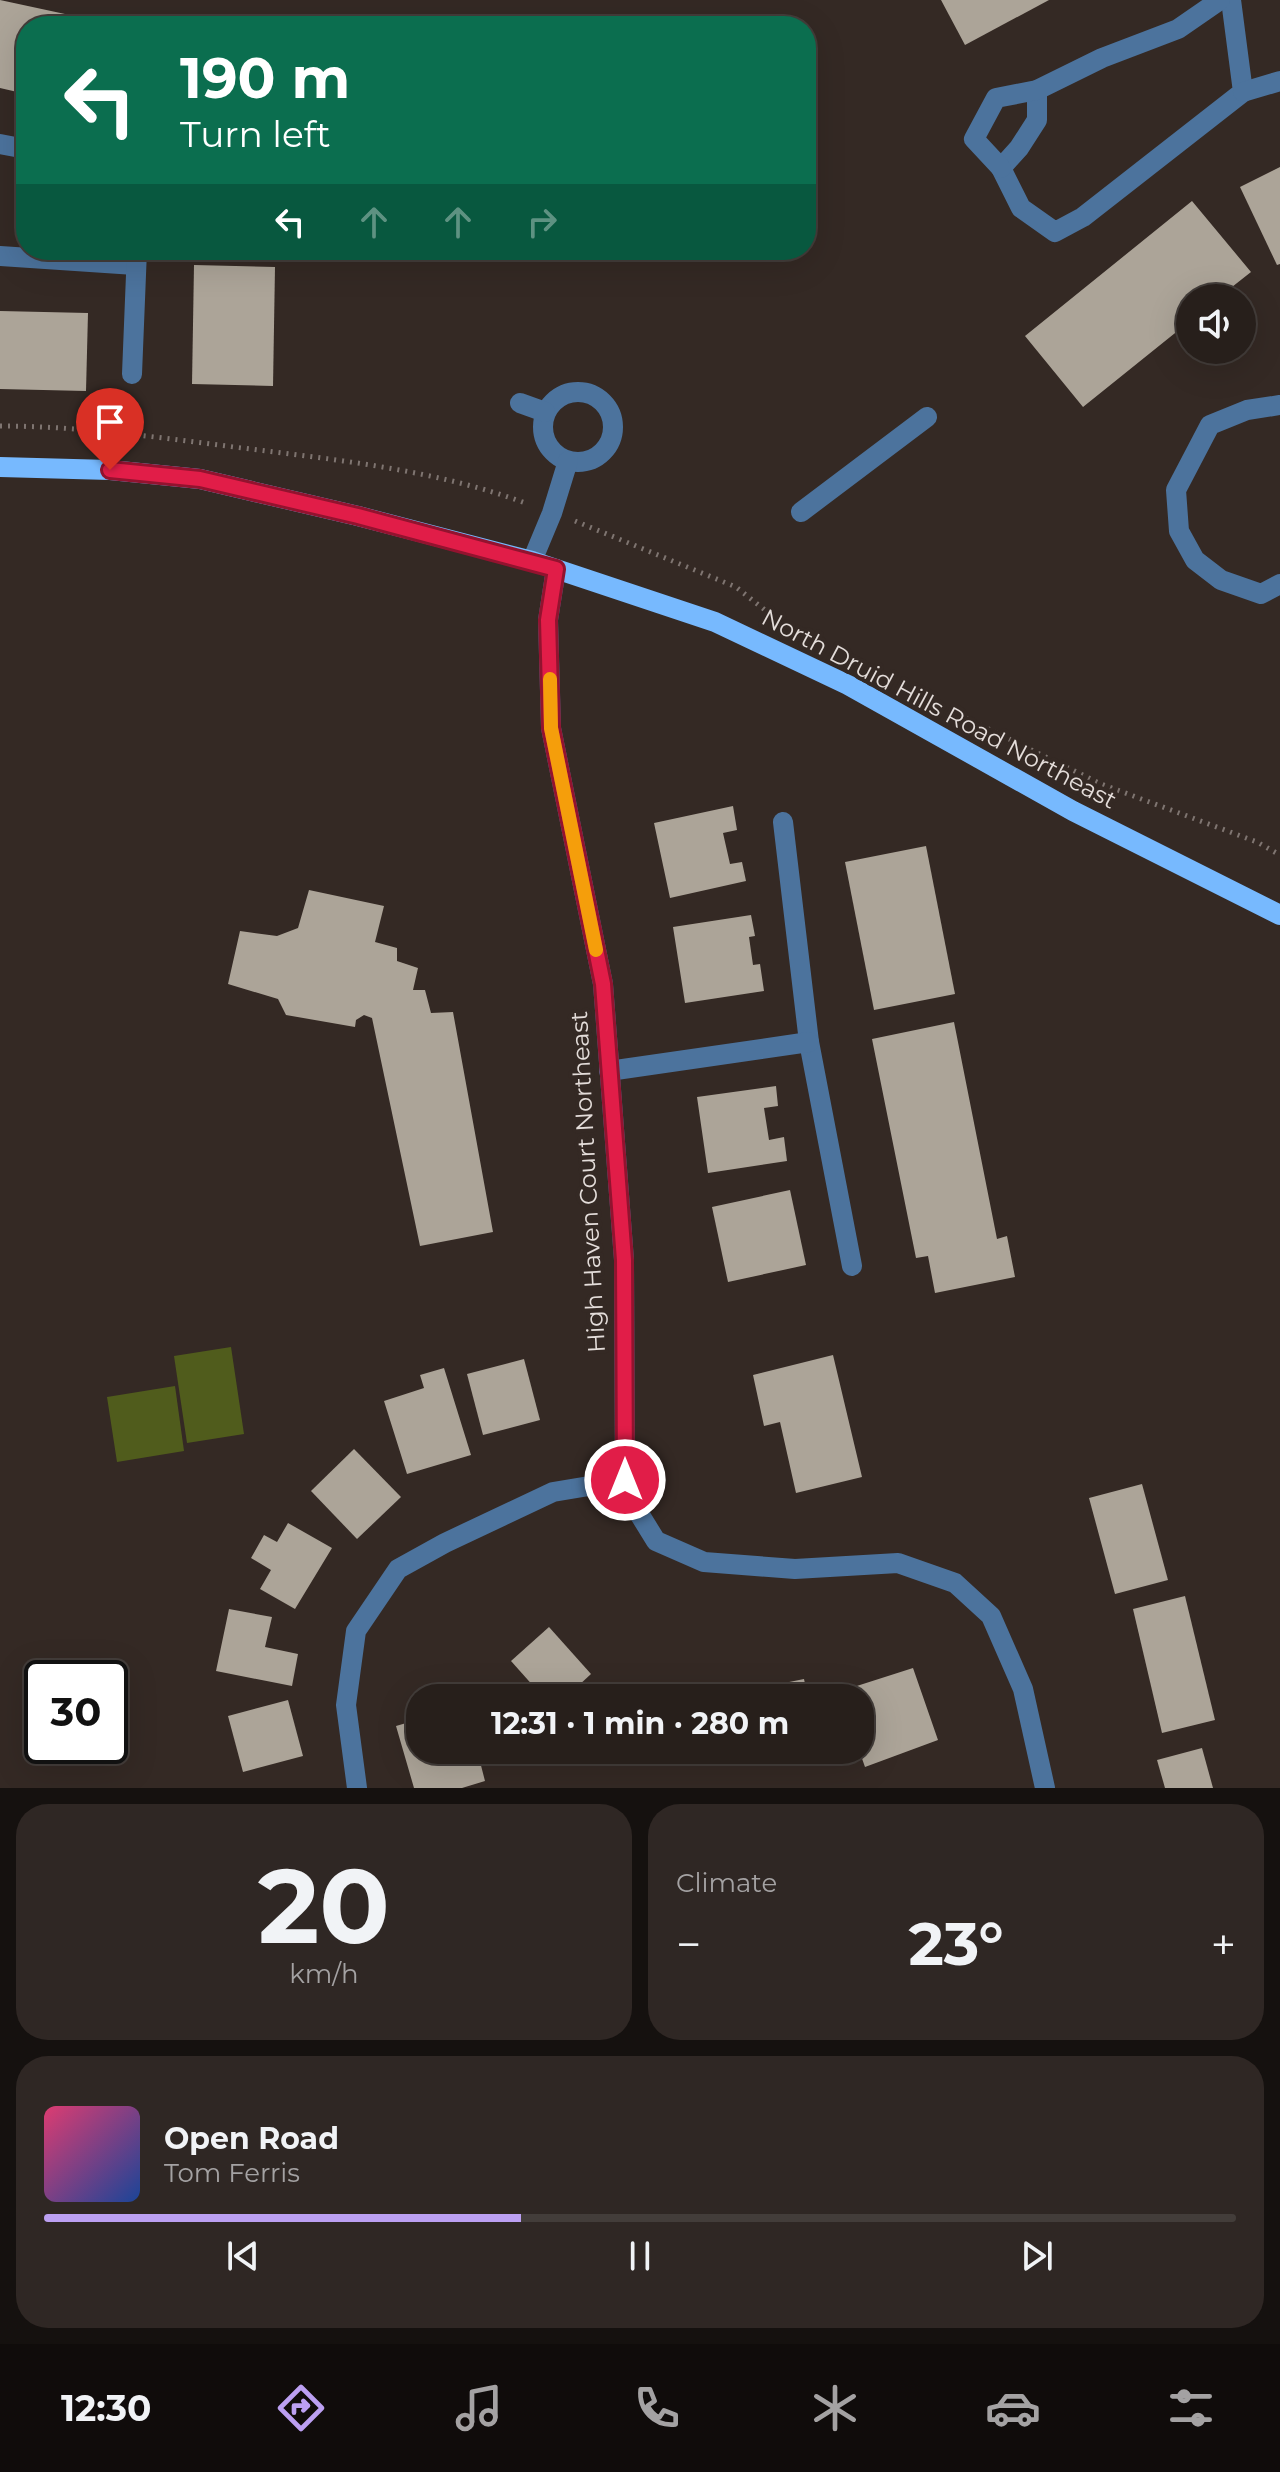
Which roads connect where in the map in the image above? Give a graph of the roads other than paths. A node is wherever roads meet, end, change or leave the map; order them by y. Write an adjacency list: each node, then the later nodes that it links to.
1 (1220, 0): 4 (street)
2 (1231, 0): 5 (street)
3 (1280, 81): 5 (street)
4 (1037, 90): 6 (street); 6 (street)
5 (1243, 92): 6 (street)
6 (1001, 168)
7 (136, 260): 8 (street)
8 (132, 374)
9 (520, 403): 11 (street)
10 (1280, 405): 18 (street)
11 (545, 412): 13 (street); 13 (street)
12 (927, 417): 15 (street)
13 (568, 461): 16 (street)
14 (0, 467): 16 (main road, North Druid Hills Road Northeast)
15 (801, 512)
16 (532, 561): 17 (main road, North Druid Hills Road Northeast)
17 (556, 569): 20 (main road, North Druid Hills Road Northeast); 22 (street, High Haven Court Northeast)
18 (1280, 584)
19 (783, 822): 21 (street)
20 (1280, 915)
21 (809, 1042): 22 (street); 23 (street)
22 (609, 1071): 24 (street, High Haven Court Northeast)
23 (852, 1266)
24 (625, 1480): 25 (street); 26 (street, High Haven Court Northeast)
25 (357, 1788)
26 (1045, 1788)

